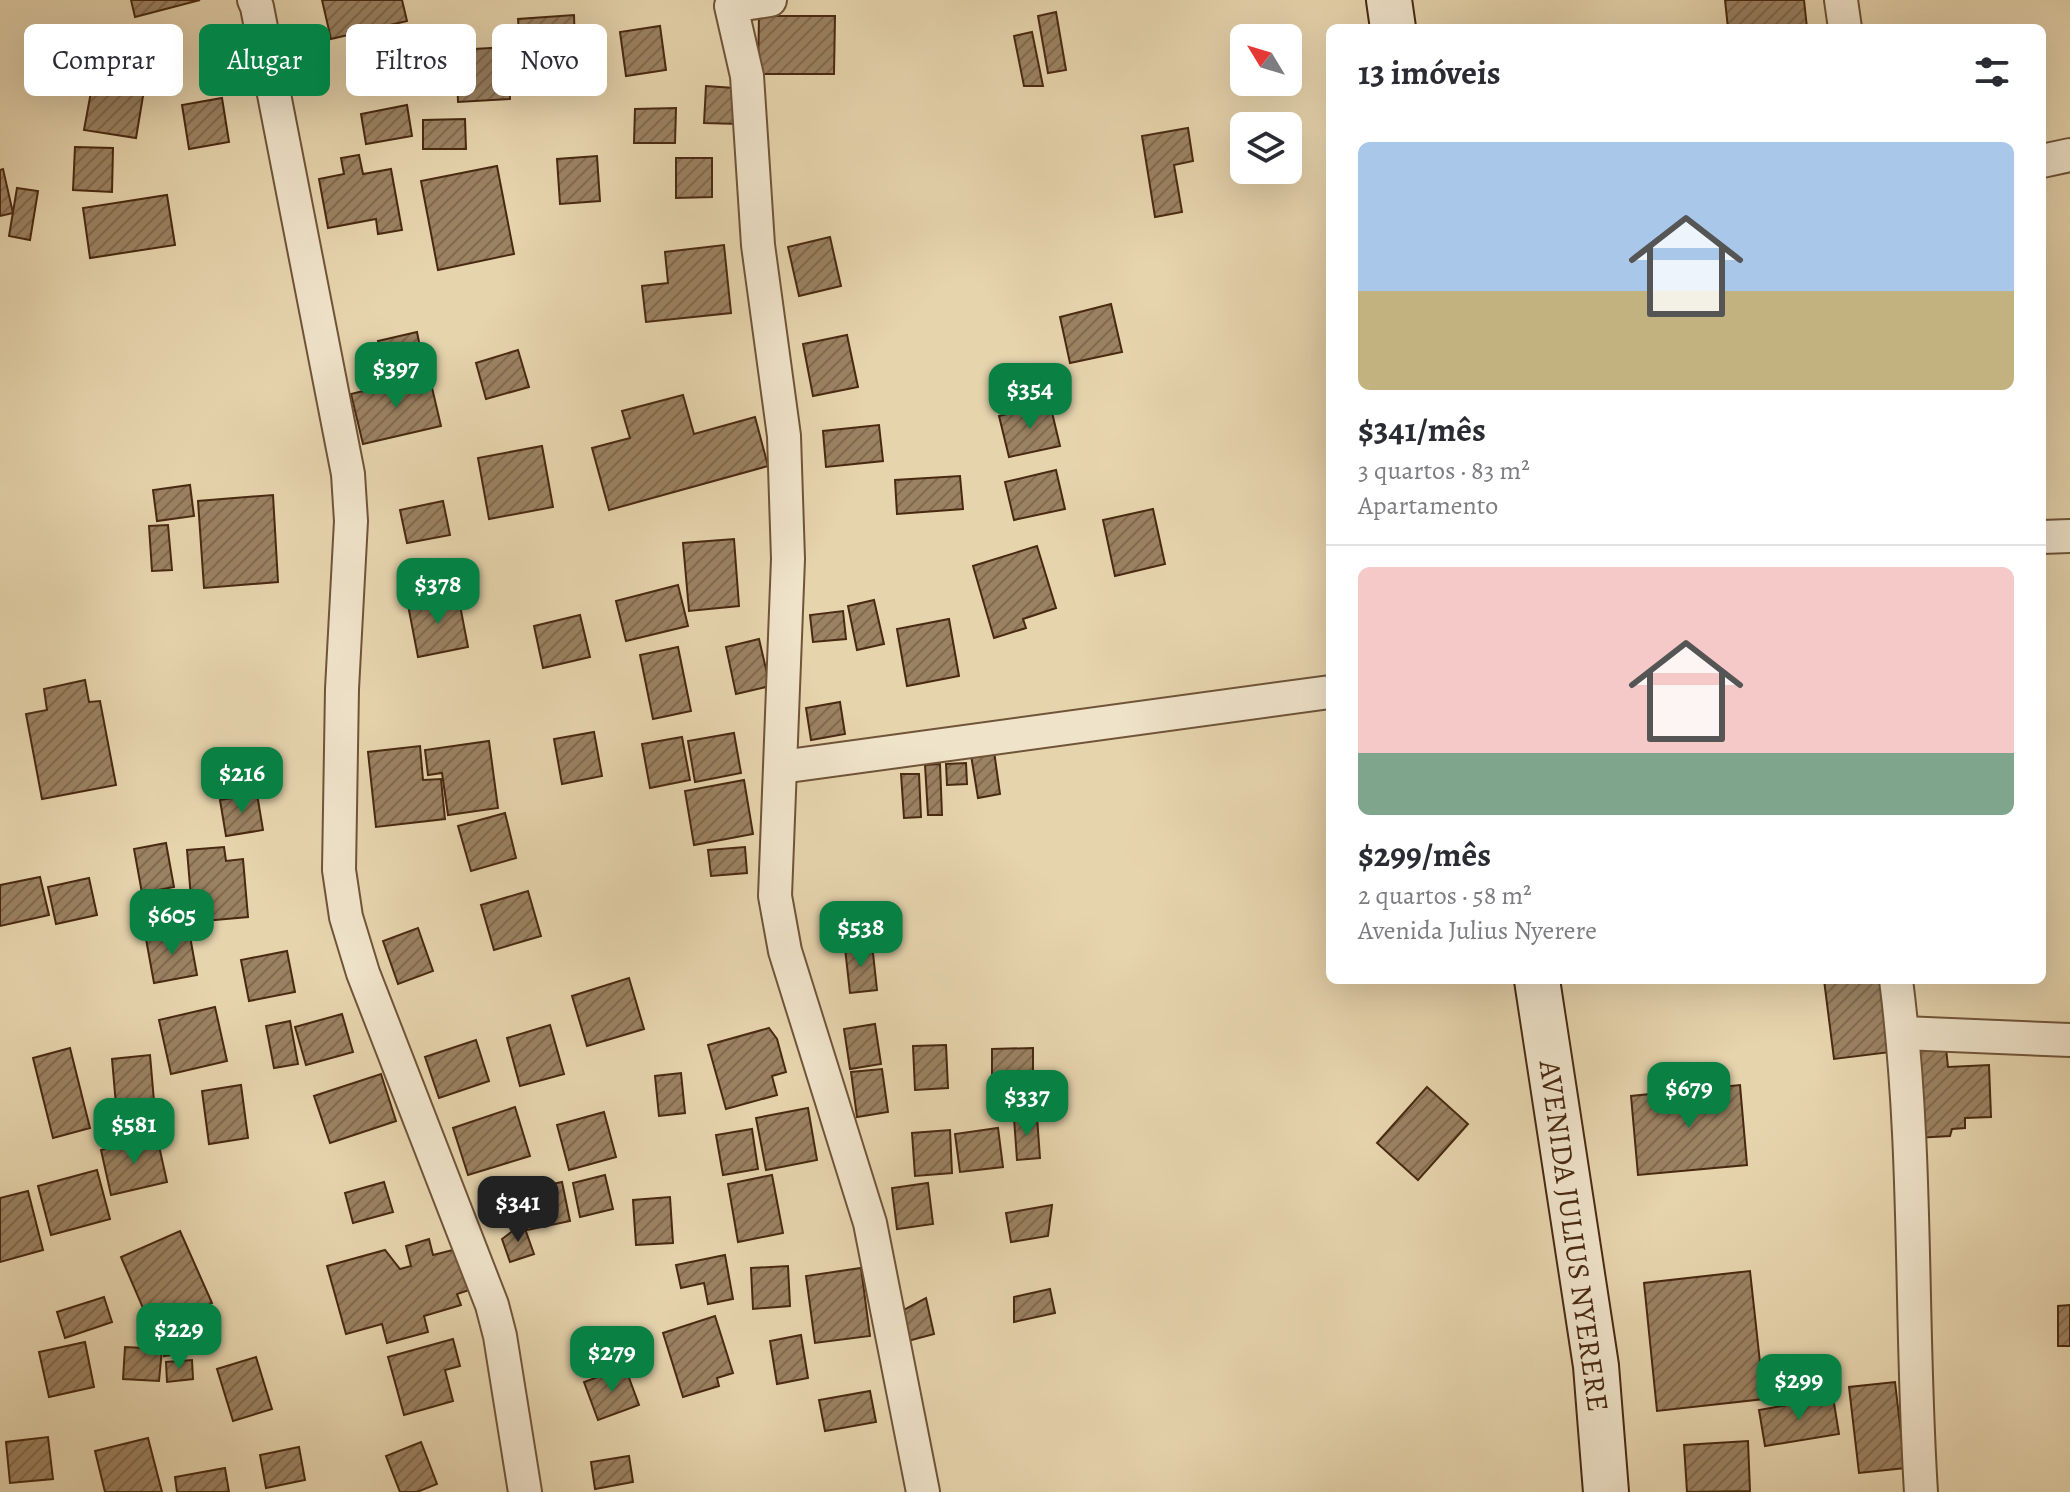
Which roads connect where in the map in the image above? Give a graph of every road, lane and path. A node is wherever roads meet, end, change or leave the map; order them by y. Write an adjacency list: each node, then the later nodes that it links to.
1 (254, 0): 18 (street)
2 (770, 0): 5 (street)
3 (1389, 0): 6 (street)
4 (1841, 0): 7 (street)
5 (730, 3): 13 (street)
6 (1392, 24)
7 (1844, 24)
8 (2070, 155): 9 (street)
9 (2046, 160)
10 (2070, 536): 11 (street)
11 (2046, 537)
12 (1326, 693): 13 (street)
13 (781, 767): 19 (street)
14 (1538, 984): 20 (street, AVENIDA JULIUS NYERERE)
15 (1897, 984): 16 (street)
16 (1903, 1033): 17 (street); 21 (street)
17 (2070, 1040)
18 (525, 1492)
19 (923, 1492)
20 (1606, 1492)
21 (1921, 1492)

